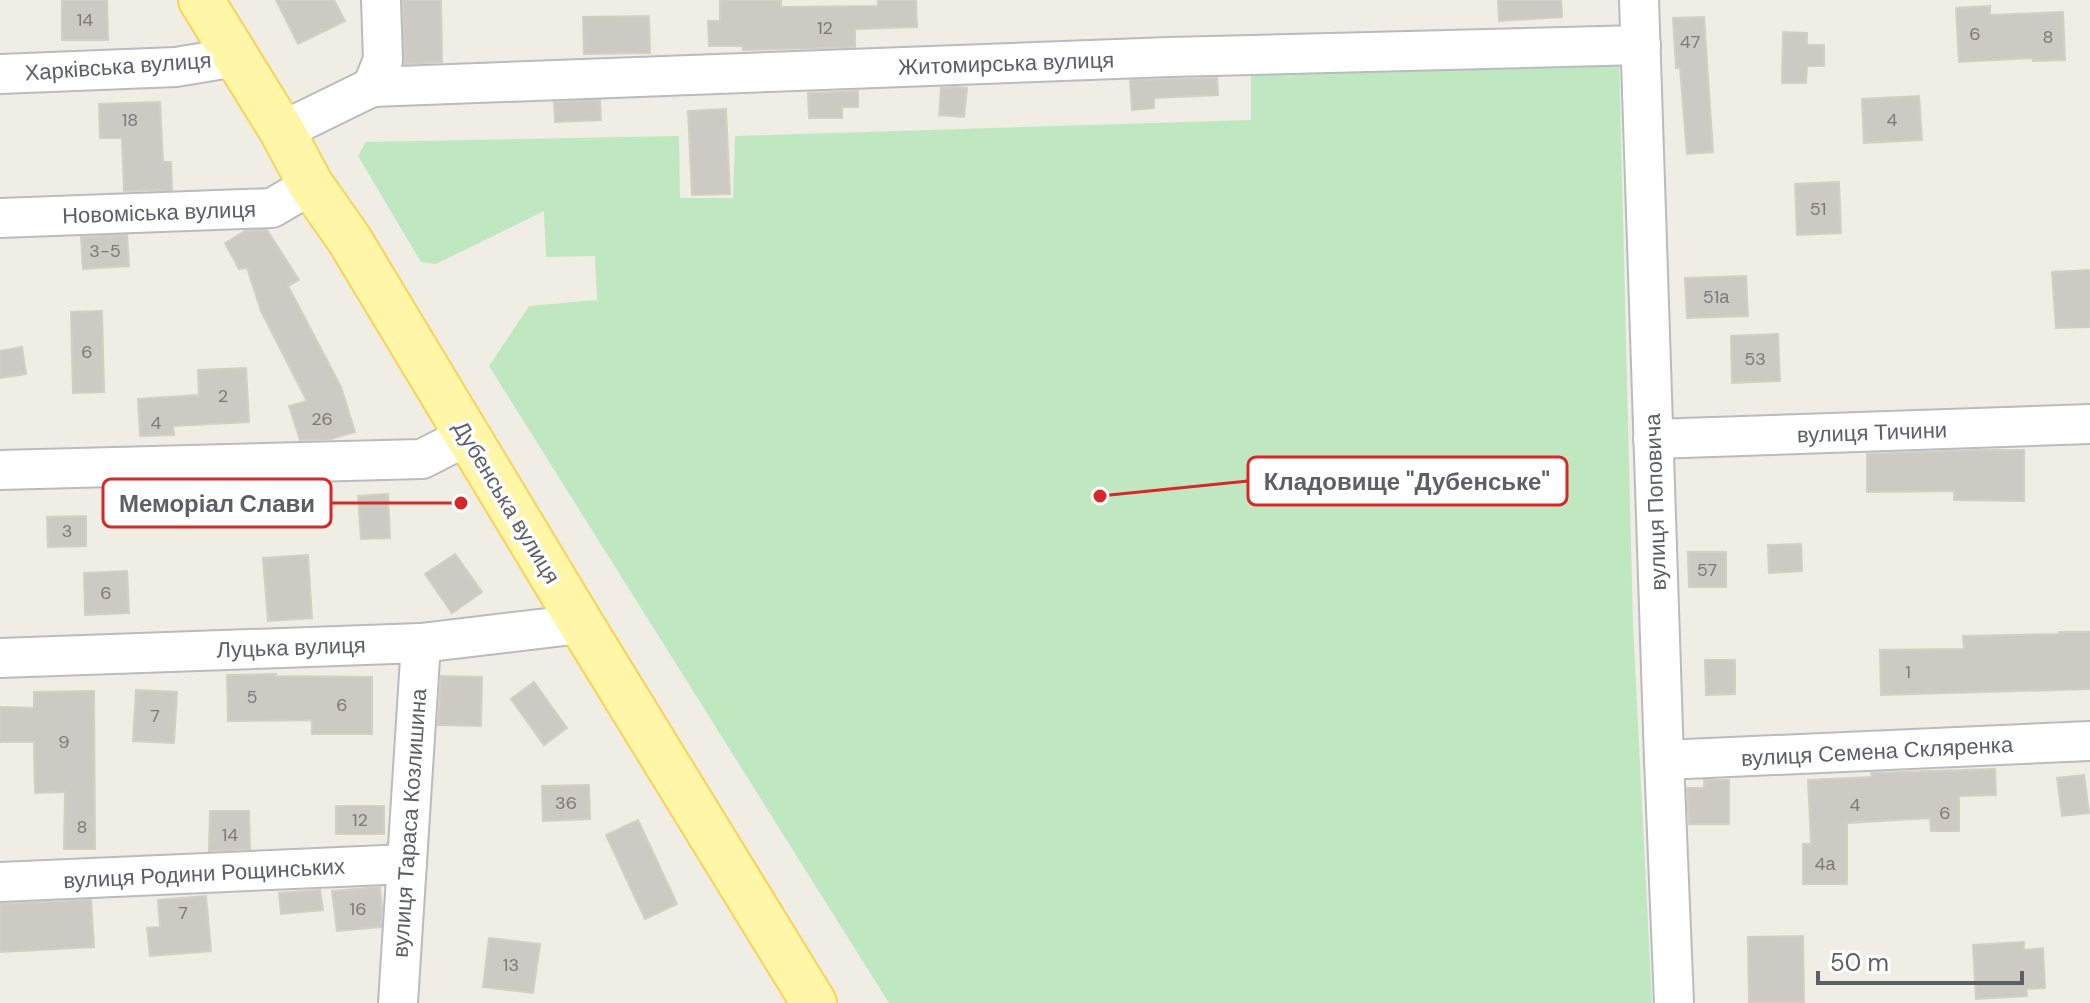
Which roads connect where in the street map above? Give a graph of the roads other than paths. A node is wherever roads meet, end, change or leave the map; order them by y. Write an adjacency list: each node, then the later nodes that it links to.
1 (201, 0): 5 (main road, Дубенська вулиця)
2 (381, 0): 7 (street)
3 (1639, 0): 4 (street, вулиця Поповича)
4 (1641, 45): 7 (street, Житомирська вулиця); 13 (street, вулиця Поповича)
5 (236, 57): 6 (street, Харківська вулиця); 8 (main road, Дубенська вулиця)
6 (0, 74)
7 (372, 87): 8 (street)
8 (282, 131): 9 (main road, Дубенська вулиця)
9 (311, 185): 10 (street, Новоміська вулиця); 12 (main road, Дубенська вулиця)
10 (0, 218)
11 (2090, 424): 13 (street, вулиця Тичини)
12 (467, 436): 14 (street); 15 (main road, Дубенська вулиця)
13 (1653, 439): 19 (street, вулиця Поповича)
14 (0, 470)
15 (581, 624): 16 (street, Луцька вулиця); 23 (main road, Дубенська вулиця)
16 (421, 643): 17 (street, Луцька вулиця); 20 (street, вулиця Тараса Козлишина)
17 (0, 658)
18 (2090, 741): 19 (street, вулиця Семена Скляренка)
19 (1664, 760): 24 (street, вулиця Поповича)
20 (407, 864): 21 (street, вулиця Родини Рощинських); 22 (street, вулиця Тараса Козлишина)
21 (0, 882)
22 (398, 1003)
23 (814, 1003)
24 (1674, 1003)

